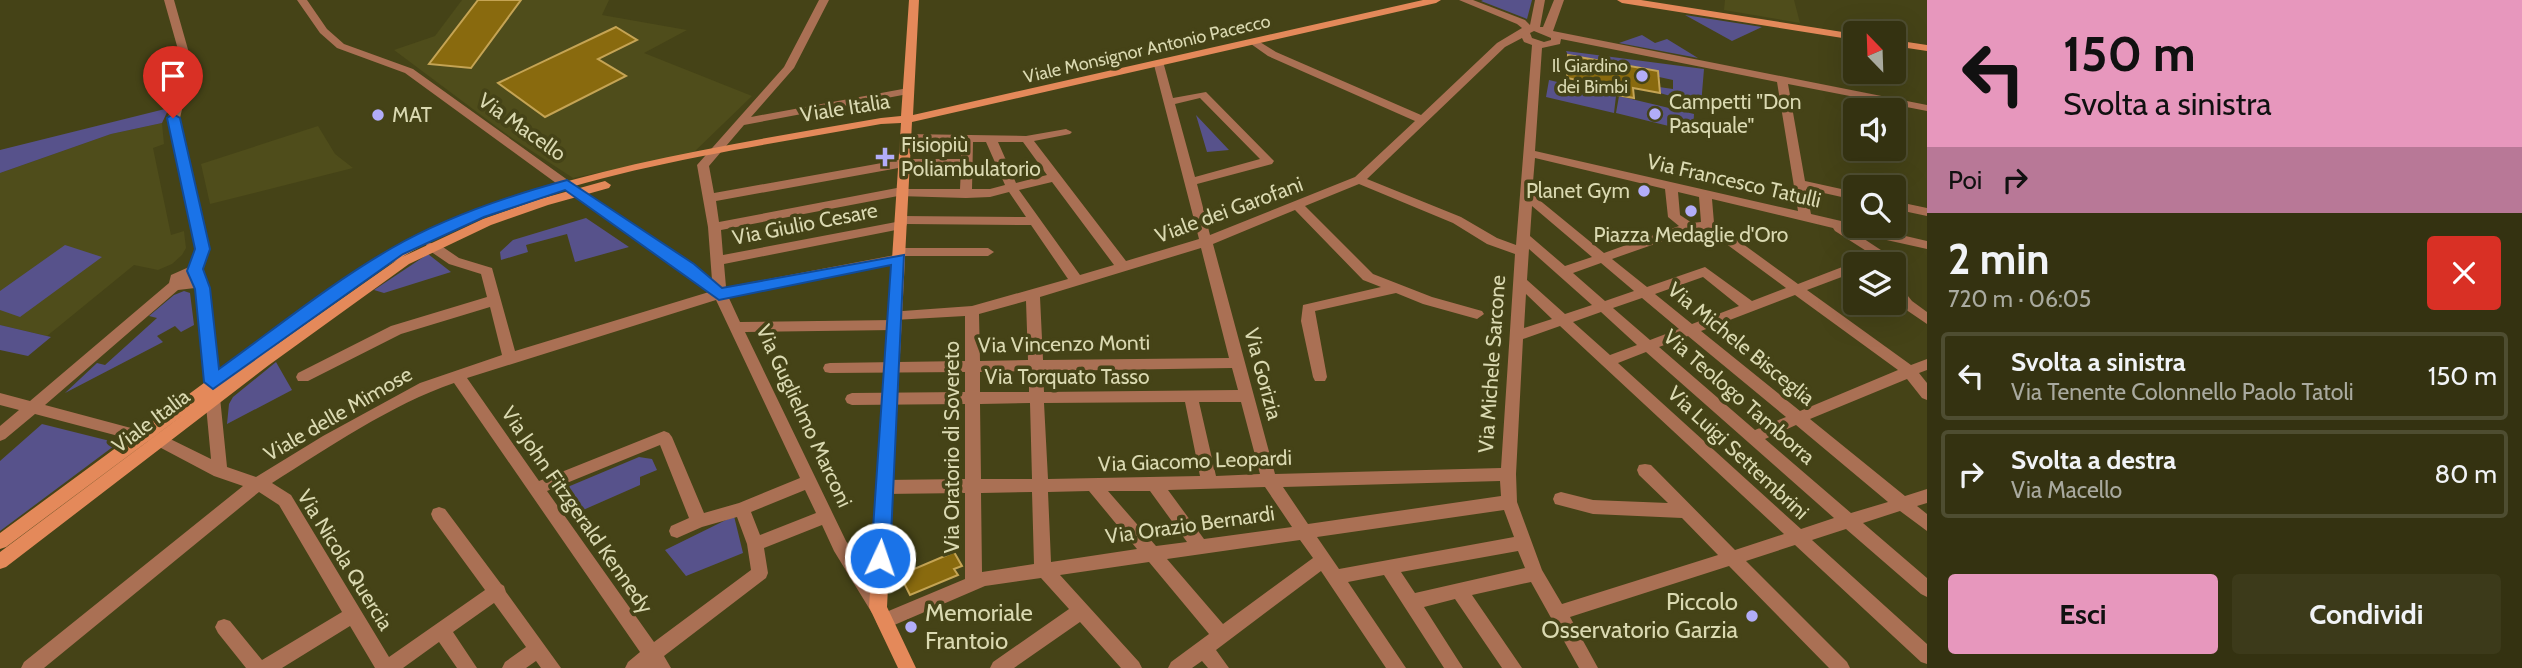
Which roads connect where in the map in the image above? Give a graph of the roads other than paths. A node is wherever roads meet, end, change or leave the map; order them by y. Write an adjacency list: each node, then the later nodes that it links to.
1 (169, 0): 73 (street)
2 (302, 0): 41 (street, Via Macello)
3 (824, 0): 26 (street)
4 (914, 0): 21 (main road)
5 (1436, 0): 15 (main road, Viale Monsignor Antonio Pacecco)
6 (1464, 0): 11 (street)
7 (1540, 0): 11 (street)
8 (1559, 0): 12 (street)
9 (1622, 0): 13 (main road)
10 (1649, 0): 14 (main road)
11 (1529, 30): 12 (street); 17 (street); 24 (street, Viale dei Garofani)
12 (1550, 32): 17 (street); 20 (street)
13 (1843, 33)
14 (1843, 33)
15 (1255, 43): 19 (main road, Viale Monsignor Antonio Pacecco); 24 (street)
16 (1906, 43): 18 (main road)
17 (1538, 44): 32 (street, Via Michele Sarcone)
18 (1927, 46)
19 (1159, 65): 22 (street, Via Gorizia); 25 (main road, Viale Monsignor Antonio Pacecco)
20 (1782, 78): 23 (street); 39 (street)
21 (908, 91): 25 (main road); 26 (street)
22 (1169, 102): 38 (street, Via Gorizia); 38 (street)
23 (1927, 108)
24 (1423, 120): 37 (street, Viale dei Garofani)
25 (907, 121): 28 (main road); 33 (main road, Viale Italia)
26 (739, 123): 33 (street)
27 (1066, 132): 31 (street)
28 (906, 137): 29 (street); 34 (main road)
29 (967, 138): 30 (street); 35 (street)
30 (991, 139): 31 (street); 42 (street)
31 (1026, 139): 36 (street)
32 (1531, 153): 40 (street, Via Francesco Tatulli); 47 (street, Via Michele Sarcone)
33 (707, 159): 41 (main road, Viale Italia); 48 (street)
34 (904, 163): 35 (street); 43 (main road); 48 (street)
35 (967, 163): 45 (street)
36 (1055, 177): 42 (street); 70 (street)
37 (1359, 180): 49 (street, Viale dei Garofani); 62 (street)
38 (1189, 182): 61 (street, Via Gorizia)
39 (1799, 183): 44 (street); 52 (street)
40 (1671, 186): 46 (street, Via Francesco Tatulli); 59 (street)
41 (572, 188): 64 (main road, Viale Italia); 79 (street, Via Macello); 106 (main road, Viale Italia)
42 (1013, 188): 45 (street); 53 (street)
43 (902, 192): 45 (street); 54 (main road); 58 (street)
44 (1843, 193)
45 (966, 194)
46 (1705, 194): 52 (street, Via Francesco Tatulli); 56 (street)
47 (1528, 197): 62 (street, Via Michele Sarcone); 68 (street, Via Michele Bisceglia)
48 (709, 198): 58 (street)
49 (1298, 206): 61 (street, Viale dei Garofani); 76 (street)
50 (1906, 208): 51 (street)
51 (1927, 212)
52 (1805, 217): 55 (street, Via Francesco Tatulli)
53 (1036, 221): 54 (street, Via Giulio Cesare); 74 (street)
54 (901, 223): 67 (main road); 69 (street, Via Giulio Cesare)
55 (1832, 223): 57 (street, Via Francesco Tatulli); 66 (street)
56 (1708, 225): 59 (street); 77 (street)
57 (1843, 226)
58 (714, 227): 69 (street)
59 (1690, 227): 68 (street)
60 (1896, 238): 63 (street, Via Francesco Tatulli)
61 (1205, 242): 70 (street, Viale dei Garofani); 96 (street, Via Gorizia)
62 (1522, 244): 71 (street, Via Teologo Tamborra); 75 (street, Via Michele Sarcone)
63 (1927, 245)
64 (432, 246): 81 (street); 113 (main road, Viale Italia)
65 (988, 252): 67 (street, Viale delle Mimose)
66 (1871, 252)
67 (899, 255): 79 (street, Viale delle Mimose); 88 (main road)
68 (1602, 258): 71 (street); 78 (street, Via Michele Bisceglia)
69 (716, 261): 79 (street)
70 (1123, 267): 74 (street, Viale dei Garofani)
71 (1563, 272): 83 (street, Via Teologo Tamborra)
72 (1843, 272): 77 (street)
73 (196, 276): 106 (street); 116 (street)
74 (1077, 281): 80 (street, Viale dei Garofani)
75 (1520, 281): 89 (street, Via Luigi Settembrini); 92 (street, Via Michele Sarcone)
76 (1395, 289): 86 (street); 105 (street)
77 (1797, 289): 84 (street); 102 (street)
78 (1644, 292): 83 (street); 84 (street); 91 (street, Via Michele Bisceglia)
79 (719, 294): 90 (street, Via Guglielmo Marconi); 94 (street, Viale delle Mimose)
80 (1033, 294): 85 (street, Viale dei Garofani); 98 (street)
81 (495, 300): 94 (street); 104 (street)
82 (1906, 303): 87 (street)
83 (1603, 306): 89 (street); 93 (street, Via Teologo Tamborra)
84 (1750, 307): 91 (street)
85 (972, 311): 88 (street, Viale dei Garofani); 99 (street, Via Oratorio di Sovereto)
86 (1477, 314)
87 (1927, 319)
88 (894, 320): 90 (street, Viale dei Garofani); 100 (main road)
89 (1563, 320): 92 (street); 95 (street, Via Luigi Settembrini)
90 (737, 327): 127 (street, Via Guglielmo Marconi)
91 (1690, 330): 93 (street); 117 (street, Via Michele Bisceglia)
92 (1516, 336): 125 (street, Via Michele Sarcone)
93 (1649, 346): 95 (street); 121 (street, Via Teologo Tamborra)
94 (510, 358): 103 (street, Viale delle Mimose)
95 (1609, 361): 149 (street, Via Luigi Settembrini)
96 (1236, 363): 98 (street, Via Vincenzo Monti); 108 (street, Via Gorizia)
97 (1927, 364): 102 (street)
98 (1036, 365): 99 (street, Via Vincenzo Monti); 111 (street)
99 (972, 366): 100 (street, Via Vincenzo Monti); 110 (street, Via Oratorio di Sovereto)
100 (891, 367): 101 (street, Via Vincenzo Monti); 114 (main road)
101 (830, 368)
102 (1909, 371): 107 (street); 117 (street)
103 (457, 376): 132 (street, Viale delle Mimose); 135 (street, Via John Fitzgerald Kennedy)
104 (303, 377)
105 (1320, 377)
106 (213, 382): 113 (street); 119 (main road, Viale Italia)
107 (1927, 394)
108 (1245, 396): 109 (street, Via Torquato Tasso); 126 (street, Via Gorizia)
109 (1191, 397): 111 (street, Via Torquato Tasso); 128 (street)
110 (972, 398): 111 (street, Via Torquato Tasso); 114 (street, Via Torquato Tasso); 133 (street, Via Oratorio di Sovereto)
111 (1037, 398): 130 (street)
112 (0, 399): 116 (street)
113 (214, 399): 122 (main road, Viale Italia); 124 (street)
114 (890, 399): 115 (street, Via Torquato Tasso); 134 (main road)
115 (852, 400)
116 (32, 407): 118 (street); 120 (street)
117 (1798, 418): 121 (street); 139 (street, Via Michele Bisceglia)
118 (126, 432)
119 (145, 433): 122 (street, Via Nicola Quercia); 150 (main road, Viale Italia)
120 (0, 435)
121 (1753, 437): 145 (street, Via Teologo Tamborra)
122 (160, 440): 124 (street, Via Nicola Quercia); 157 (main road, Viale Italia)
123 (1645, 470): 141 (street)
124 (220, 471): 132 (street, Via Nicola Quercia)
125 (1508, 474): 126 (street, Via Giacomo Leopardi); 138 (street, Via Michele Sarcone)
126 (1269, 480): 128 (street, Via Giacomo Leopardi); 148 (street, Via Gorizia)
127 (810, 481): 140 (street); 143 (street, Via Guglielmo Marconi)
128 (1209, 482): 129 (street, Via Giacomo Leopardi)
129 (1154, 484): 131 (street, Via Giacomo Leopardi); 153 (street)
130 (1040, 485): 131 (street, Via Giacomo Leopardi); 133 (street, Via Giacomo Leopardi); 159 (street)
131 (1093, 485): 154 (street)
132 (255, 486): 170 (street, Via Nicola Quercia); 178 (street, Viale delle Mimose)
133 (973, 486): 134 (street, Via Giacomo Leopardi); 162 (street, Via Oratorio di Sovereto)
134 (884, 487): 169 (main road)
135 (536, 489): 144 (street); 177 (street, Via John Fitzgerald Kennedy)
136 (1927, 496): 139 (street)
137 (1561, 499): 141 (street)
138 (1509, 502): 148 (street, Via Orazio Bernardi); 151 (street, Via Michele Sarcone)
139 (1902, 504): 145 (street); 146 (street, Via Michele Bisceglia)
140 (742, 509): 144 (street); 152 (street)
141 (1686, 512): 155 (street)
142 (439, 514): 165 (street)
143 (827, 516): 152 (street); 169 (street, Via Guglielmo Marconi)
144 (699, 521): 147 (street)
145 (1849, 521): 149 (street); 163 (street, Via Teologo Tamborra)
146 (1927, 524)
147 (677, 531)
148 (1304, 531): 153 (street, Via Orazio Bernardi); 156 (street, Via Gorizia)
149 (1797, 537): 155 (street); 176 (street, Via Luigi Settembrini)
150 (0, 542)
151 (1521, 543): 158 (street); 160 (street, Via Michele Sarcone)
152 (755, 544): 177 (street)
153 (1200, 547): 154 (street, Via Orazio Bernardi)
154 (1152, 554): 159 (street, Via Orazio Bernardi); 173 (street)
155 (1732, 558): 168 (street); 195 (street)
156 (1323, 560): 161 (street, Via Gorizia); 173 (street)
157 (0, 562)
158 (1388, 567): 161 (street); 166 (street)
159 (1043, 569): 162 (street, Via Orazio Bernardi); 167 (street)
160 (1535, 573): 164 (street); 168 (street, Via Michele Sarcone)
161 (1335, 577): 191 (street, Via Gorizia)
162 (974, 583): 169 (street, Via Orazio Bernardi)
163 (1927, 589)
164 (1459, 591): 166 (street); 193 (street)
165 (498, 592): 172 (street); 174 (street)
166 (1411, 602): 192 (street)
167 (1082, 610): 187 (street); 188 (street)
168 (1558, 613): 194 (street, Via Michele Sarcone)
169 (881, 614): 186 (main road, Via Guglielmo Marconi)
170 (353, 615): 180 (street); 181 (street, Via Nicola Quercia)
171 (224, 627): 179 (street)
172 (442, 631): 181 (street); 182 (street)
173 (1221, 635): 175 (street)
174 (538, 649): 183 (street); 184 (street)
175 (1203, 649): 189 (street); 190 (street)
176 (1927, 656)
177 (657, 661): 185 (street)
178 (30, 668)
179 (257, 668)
180 (266, 668)
181 (386, 668)
182 (468, 668)
183 (512, 668)
184 (552, 668)
185 (634, 668)
186 (907, 668)
187 (999, 668)
188 (1133, 668)
189 (1177, 668)
190 (1220, 668)
191 (1397, 668)
192 (1454, 668)
193 (1513, 668)
194 (1589, 668)
195 (1841, 668)

